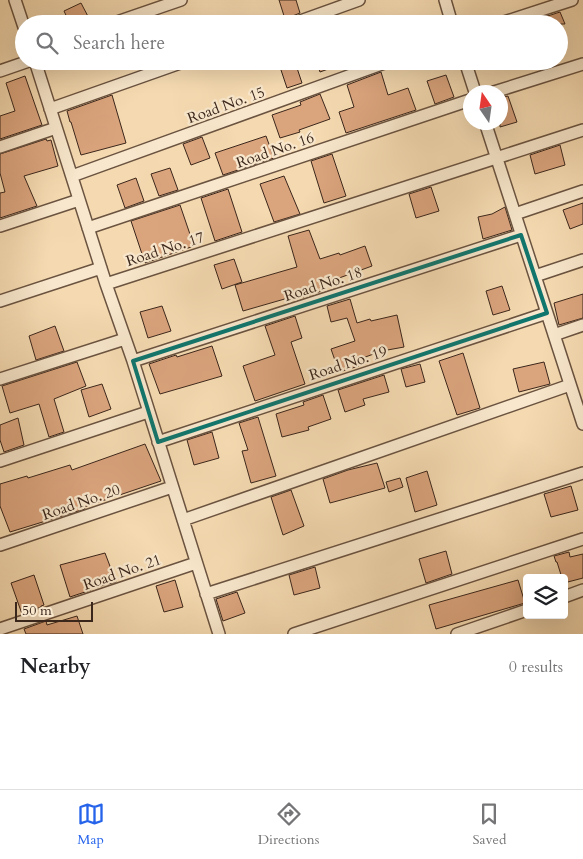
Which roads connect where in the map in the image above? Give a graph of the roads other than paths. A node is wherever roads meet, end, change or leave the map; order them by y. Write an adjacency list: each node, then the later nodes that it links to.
1 (15, 0): 6 (street)
2 (181, 0): 7 (street)
3 (359, 0): 8 (street)
4 (445, 0): 9 (street)
5 (572, 0): 10 (street)
6 (20, 15)
7 (137, 15)
8 (317, 15)
9 (449, 15)
10 (526, 15)
11 (583, 64): 13 (street)
12 (15, 66): 19 (street)
13 (568, 69)
14 (38, 70): 23 (street)
15 (160, 70): 23 (street)
16 (365, 70): 29 (street, Road No. 15)
17 (468, 70): 20 (street)
18 (564, 70): 21 (street)
19 (0, 71)
20 (473, 85)
21 (508, 88)
22 (463, 102): 34 (street, Road No. 16)
23 (50, 109): 24 (street)
24 (56, 128): 27 (street); 29 (street)
25 (487, 130): 28 (street)
26 (583, 130): 28 (street, Road No. 17)
27 (0, 147)
28 (496, 158): 32 (street); 39 (street, Road No. 17)
29 (72, 176): 31 (street)
30 (583, 191): 32 (street)
31 (79, 200): 33 (street); 34 (street)
32 (515, 214): 35 (street)
33 (0, 226)
34 (88, 228): 37 (street)
35 (521, 235): 38 (street); 45 (street, Road No. 18)
36 (583, 260): 38 (street)
37 (101, 268): 39 (street); 40 (street)
38 (535, 276): 41 (street)
39 (106, 284): 44 (street)
40 (0, 301)
41 (547, 313): 43 (street); 50 (street, Road No. 19)
42 (583, 325): 43 (street)
43 (554, 335): 47 (street)
44 (125, 339): 45 (street); 46 (street)
45 (133, 361): 48 (street)
46 (0, 379)
47 (576, 391): 49 (street); 54 (street)
48 (148, 412): 50 (street); 51 (street)
49 (583, 424)
50 (158, 442): 53 (street)
51 (0, 462)
52 (583, 473): 59 (street)
53 (172, 487): 54 (street); 56 (street, Road No. 20)
54 (182, 520): 57 (street)
55 (583, 538): 64 (street)
56 (0, 545)
57 (196, 563): 59 (street); 62 (street, Road No. 21)
58 (583, 590): 60 (street)
59 (206, 594): 63 (street)
60 (568, 596)
61 (523, 611): 65 (street)
62 (0, 628)
63 (219, 634)
64 (294, 634)
65 (456, 634)

